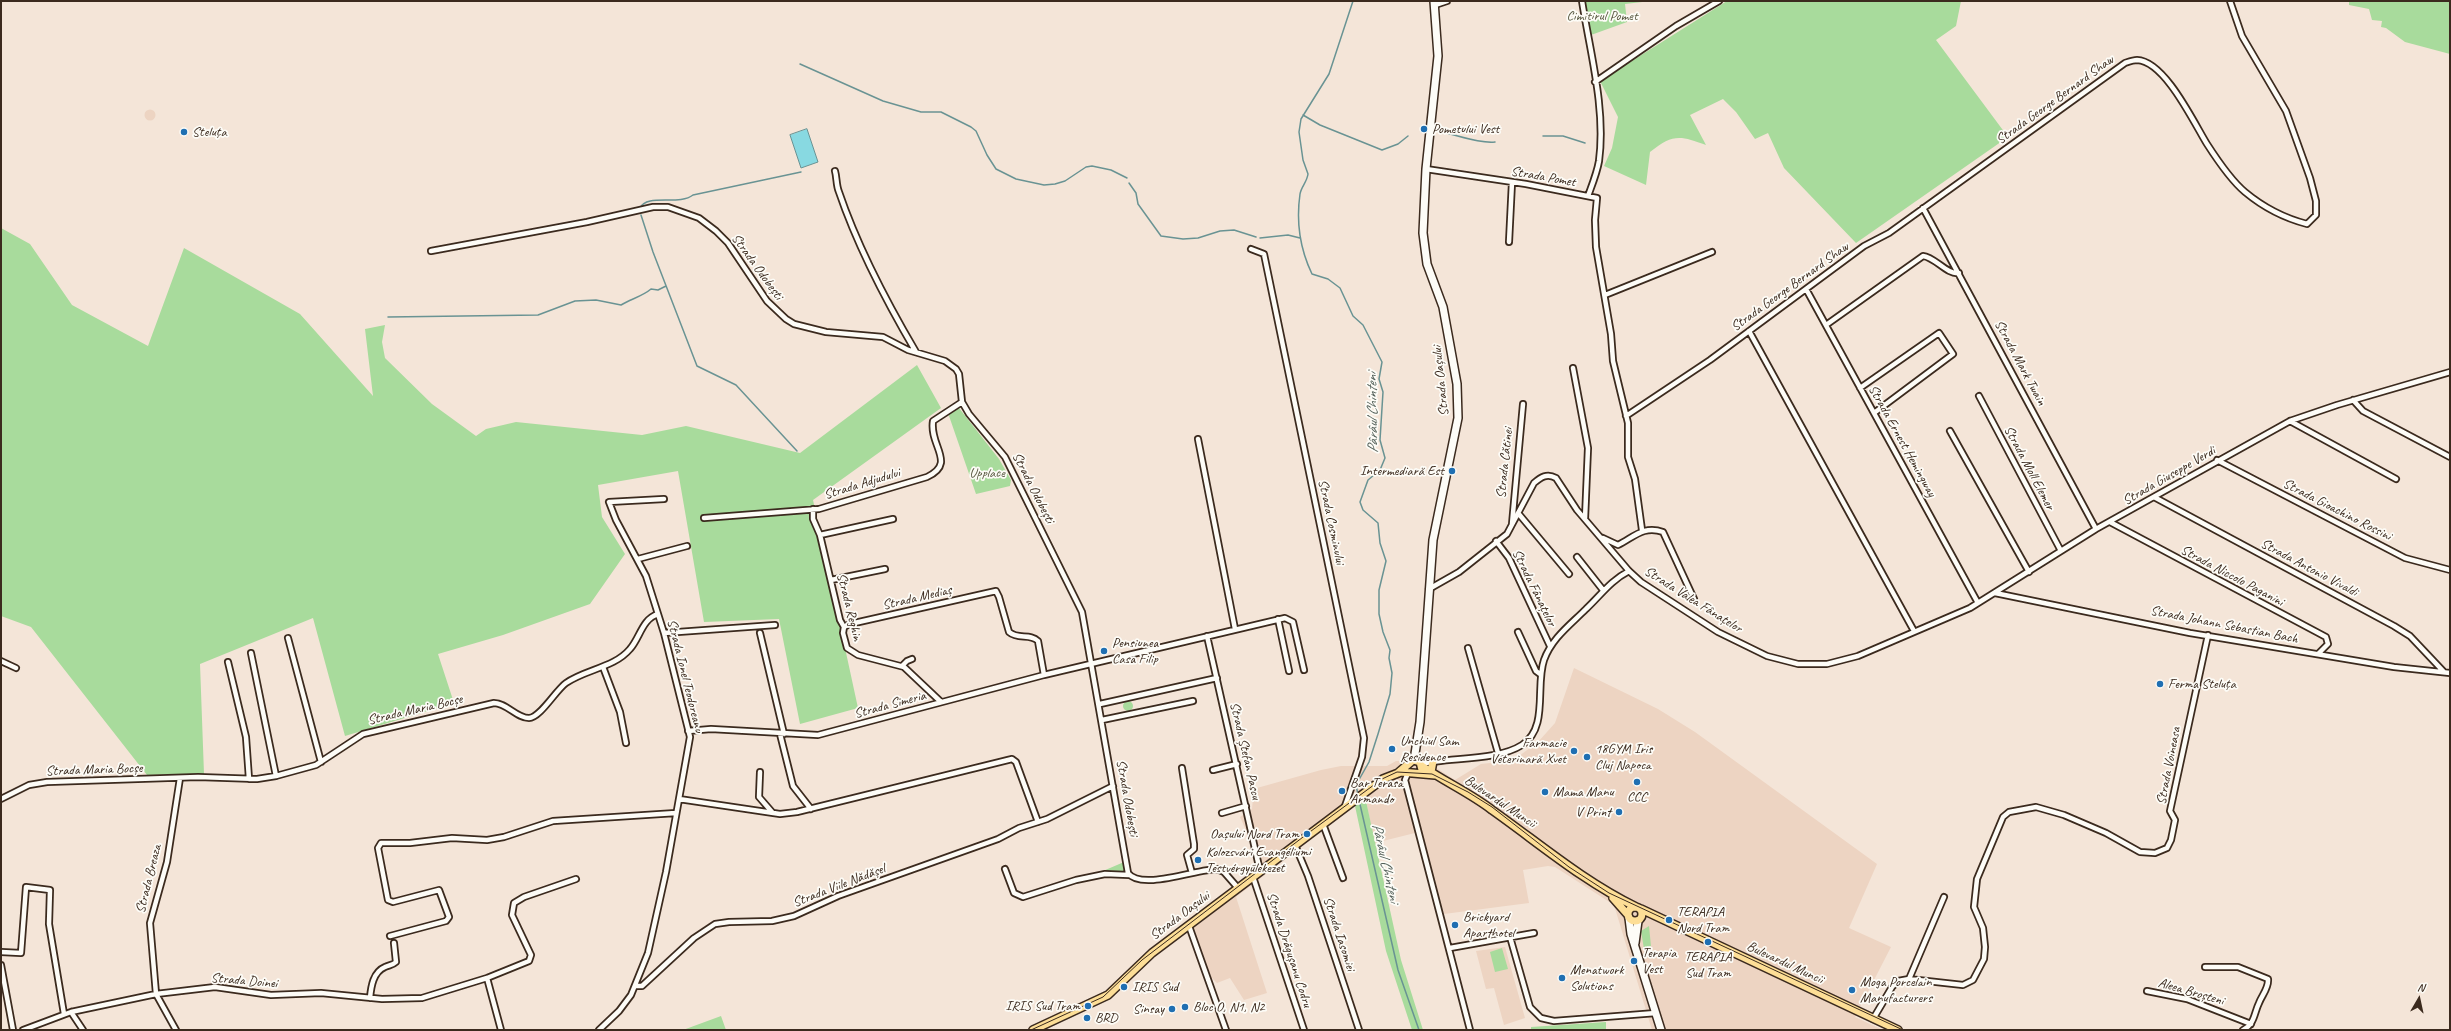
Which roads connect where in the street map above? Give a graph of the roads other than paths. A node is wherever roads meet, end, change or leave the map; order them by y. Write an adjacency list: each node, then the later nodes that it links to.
1 (1448, 1): 5 (street)
2 (1582, 1): 6 (street, Strada Pomet)
3 (1719, 1): 6 (street)
4 (2230, 1): 11 (street, Strada George Bernard Shaw)
5 (1435, 3): 7 (main road, Strada Oașului)
6 (1595, 82): 10 (street, Strada Pomet)
7 (1426, 169): 9 (street, Strada Pomet); 61 (main road, Strada Oașului)
8 (835, 171): 21 (street)
9 (1512, 182): 10 (street, Strada Pomet); 12 (street)
10 (1588, 196): 18 (street)
11 (1923, 208): 16 (street, Strada Mark Twain); 17 (street, Strada George Bernard Shaw)
12 (1509, 242)
13 (1251, 249): 122 (street, Strada Cosminului)
14 (431, 251): 21 (street, Strada Odobești)
15 (1712, 252): 18 (street)
16 (1959, 273): 19 (street); 46 (street, Strada Mark Twain)
17 (1806, 288): 19 (street, Strada Ernest Hemingway); 20 (street, Strada George Bernard Shaw)
18 (1605, 295): 30 (street)
19 (1826, 325): 24 (street, Strada Ernest Hemingway)
20 (1749, 331): 30 (street, Strada George Bernard Shaw); 71 (street)
21 (916, 353): 27 (street, Strada Odobești)
22 (1573, 368): 43 (street)
23 (2450, 372): 26 (street, Strada Giuseppe Verdi)
24 (1860, 388): 29 (street, Strada Ernest Hemingway); 29 (street)
25 (1979, 396): 52 (street, Strada Moll Elemer)
26 (2353, 400): 31 (street, Strada Giuseppe Verdi); 34 (street)
27 (962, 402): 39 (street, Strada Adjudului); 85 (street, Strada Odobești)
28 (1523, 404): 45 (street, Strada Cătinei)
29 (1874, 413): 65 (street, Strada Ernest Hemingway)
30 (1626, 416): 47 (street)
31 (2290, 422): 35 (street, Strada Giuseppe Verdi); 36 (street)
32 (1950, 431): 58 (street)
33 (1198, 439): 70 (street)
34 (2450, 457)
35 (2217, 460): 37 (street, Strada Giuseppe Verdi); 56 (street, Strada Gioachino Rossini)
36 (2396, 479)
37 (2154, 497): 44 (street, Strada Giuseppe Verdi); 91 (street, Strada Antonio Vivaldi)
38 (664, 499): 54 (street, Strada Ionel Teodoreanu)
39 (813, 509): 41 (street, Strada Adjudului); 48 (street, Strada Reghin)
40 (1518, 513): 43 (street, Strada Valea Fânațelor); 45 (street, Strada Valea Fânațelor); 59 (street)
41 (704, 518)
42 (892, 519): 48 (street)
43 (1585, 520): 49 (street, Strada Valea Fânațelor)
44 (2110, 522): 46 (street, Strada Giuseppe Verdi); 81 (street, Strada Niccolo Paganini)
45 (1512, 525): 50 (street, Strada Valea Fânațelor)
46 (2096, 529): 52 (street, Strada Giuseppe Verdi)
47 (1642, 530): 49 (street); 64 (street)
48 (820, 536): 60 (street, Strada Reghin)
49 (1602, 538): 57 (street, Strada Valea Fânațelor)
50 (1496, 542): 61 (street, Strada Valea Fânațelor); 78 (street, Strada Fânațelor)
51 (687, 546): 54 (street)
52 (2061, 551): 58 (street, Strada Giuseppe Verdi)
53 (1577, 557): 62 (street)
54 (638, 559): 66 (street, Strada Ionel Teodoreanu)
55 (885, 569): 60 (street)
56 (2450, 570)
57 (1629, 571): 62 (street, Strada Fânațelor); 71 (street, Strada Valea Fânațelor)
58 (2029, 572): 63 (street, Strada Giuseppe Verdi)
59 (1568, 574)
60 (831, 580): 69 (street, Strada Reghin)
61 (1429, 589): 104 (main road, Strada Oașului)
62 (1603, 590): 78 (street, Strada Fânațelor)
63 (1995, 593): 65 (street, Strada Giuseppe Verdi); 75 (street, Strada Johann Sebastian Bach)
64 (1694, 599)
65 (1978, 603): 71 (street, Strada Giuseppe Verdi)
66 (658, 614): 73 (street, Strada Ionel Teodoreanu); 87 (street, Strada Maria Bocșe)
67 (1278, 619): 70 (street, Strada Simeria); 89 (street); 90 (street)
68 (775, 625): 73 (street)
69 (844, 627): 86 (street, Strada Reghin); 94 (street, Strada Mediaș)
70 (1235, 629): 76 (street, Strada Simeria)
71 (1914, 631)
72 (1518, 632): 93 (street)
73 (664, 633): 100 (street, Strada Ionel Teodoreanu)
74 (760, 633): 101 (street)
75 (2208, 635): 81 (street, Strada Johann Sebastian Bach); 156 (street, Strada Voineasa)
76 (1207, 636): 85 (street, Strada Simeria); 95 (street, Strada Ștefan Pascu)
77 (288, 638): 106 (street)
78 (1550, 646): 93 (street, Strada Fânațelor)
79 (1468, 648): 103 (street)
80 (251, 653): 116 (street)
81 (2318, 654): 91 (street, Strada Johann Sebastian Bach)
82 (912, 660): 86 (street)
83 (1, 661): 88 (street)
84 (228, 662): 118 (street)
85 (1093, 664): 94 (street, Strada Simeria); 98 (street, Strada Odobești)
86 (902, 666): 97 (street, Strada Reghin)
87 (603, 667): 102 (street); 106 (street, Strada Maria Bocșe)
88 (16, 668)
89 (1289, 670)
90 (1304, 670)
91 (2444, 672): 92 (street, Strada Johann Sebastian Bach)
92 (2450, 673)
93 (1540, 674): 103 (street, Strada Fânațelor)
94 (1044, 675): 97 (street, Strada Simeria)
95 (1217, 678): 98 (street); 107 (street, Strada Ștefan Pascu)
96 (1193, 701): 99 (street)
97 (941, 702): 101 (street, Strada Simeria)
98 (1100, 704): 99 (street, Strada Odobești)
99 (1102, 720): 119 (street, Strada Odobești)
100 (688, 731): 101 (street, Strada Simeria); 121 (street, Strada Ionel Teodoreanu)
101 (782, 734): 124 (street)
102 (626, 743)
103 (1498, 753): 105 (street, Strada Fânațelor)
104 (1414, 760): 108 (main road, Strada Oașului); 110 (main road)
105 (1433, 761): 110 (street, Strada Fânațelor); 115 (main road)
106 (321, 762): 116 (street, Strada Maria Bocșe)
107 (1237, 764): 111 (street); 123 (street, Strada Ștefan Pascu)
108 (1407, 764): 113 (main road, Strada Oașului); 114 (main road)
109 (1182, 768): 133 (street)
110 (1421, 768): 114 (main road, Strada Oașului); 115 (main road, Bulevardul Muncii)
111 (1214, 770)
112 (760, 772): 125 (street)
113 (1398, 773): 114 (main road, Strada Oașului); 122 (main road, Strada Oașului)
114 (1408, 773): 151 (street)
115 (1433, 774): 139 (main road, Bulevardul Muncii)
116 (276, 776): 118 (street, Strada Maria Bocșe)
117 (180, 778): 118 (street, Strada Maria Bocșe); 120 (street, Strada Maria Bocșe); 161 (street, Strada Breaza)
118 (249, 779)
119 (1113, 786): 128 (street, Strada Viile Nădășel); 134 (street, Strada Odobești)
120 (1, 799)
121 (679, 799): 125 (street); 126 (street, Strada Ionel Teodoreanu)
122 (1347, 805): 129 (main road, Strada Oașului)
123 (1246, 806): 127 (street); 132 (street, Strada Ștefan Pascu)
124 (811, 809): 125 (street); 128 (street)
125 (772, 812)
126 (676, 813): 147 (street); 157 (street, Strada Ionel Teodoreanu)
127 (1222, 813)
128 (1038, 822): 157 (street, Strada Viile Nădășel)
129 (1324, 824): 130 (main road, Strada Oașului); 136 (street)
130 (1295, 845): 132 (main road, Strada Oașului); 178 (street, Strada Iasomiei)
131 (1005, 868): 134 (street)
132 (1260, 871): 135 (main road, Strada Oașului)
133 (1192, 873): 134 (street); 138 (street)
134 (1129, 875)
135 (1253, 877): 138 (main road, Strada Oașului); 177 (street, Strada Drăgușanu Codru)
136 (1343, 878)
137 (576, 880): 155 (street, Strada Doinei)
138 (1238, 888): 145 (main road, Strada Oașului)
139 (1608, 894): 141 (main road, Bulevardul Muncii); 142 (main road, Bulevardul Muncii)
140 (1944, 897): 156 (street)
141 (1638, 908): 142 (main road); 143 (main road, Bulevardul Muncii); 144 (main road)
142 (1629, 917): 144 (main road); 150 (main road)
143 (1662, 919): 144 (main road, Bulevardul Muncii); 166 (main road, Bulevardul Muncii)
144 (1639, 921): 150 (main road)
145 (1189, 926): 168 (main road, Strada Oașului); 176 (street)
146 (1534, 933): 148 (street)
147 (390, 936)
148 (1510, 938): 151 (street); 164 (street)
149 (394, 943): 162 (street)
150 (1635, 943): 164 (main road)
151 (1450, 948): 179 (street)
152 (1, 952): 165 (street)
153 (1, 965): 160 (street)
154 (2205, 967): 167 (street)
155 (487, 978): 162 (street, Strada Doinei); 173 (street)
156 (1909, 979): 166 (street)
157 (636, 986): 174 (street, Strada Viile Nădășel)
158 (2147, 991): 167 (street, Aleea Broșteni)
159 (1, 992): 160 (street)
160 (7, 992): 169 (street)
161 (156, 994): 162 (street, Strada Doinei); 163 (street, Strada Doinei); 172 (street, Strada Breaza)
162 (370, 998)
163 (71, 1012): 165 (street, Strada Doinei); 171 (street)
164 (1656, 1013): 180 (main road)
165 (64, 1014): 170 (street, Strada Doinei)
166 (1874, 1019): 181 (main road, Bulevardul Muncii)
167 (2251, 1024): 182 (street)
168 (1042, 1028): 175 (main road, Strada Oașului)
169 (13, 1030)
170 (22, 1030)
171 (82, 1030)
172 (176, 1030)
173 (501, 1030)
174 (599, 1030)
175 (1033, 1030)
176 (1226, 1030)
177 (1304, 1030)
178 (1359, 1030)
179 (1470, 1030)
180 (1661, 1030)
181 (1898, 1030)
182 (2243, 1030)

